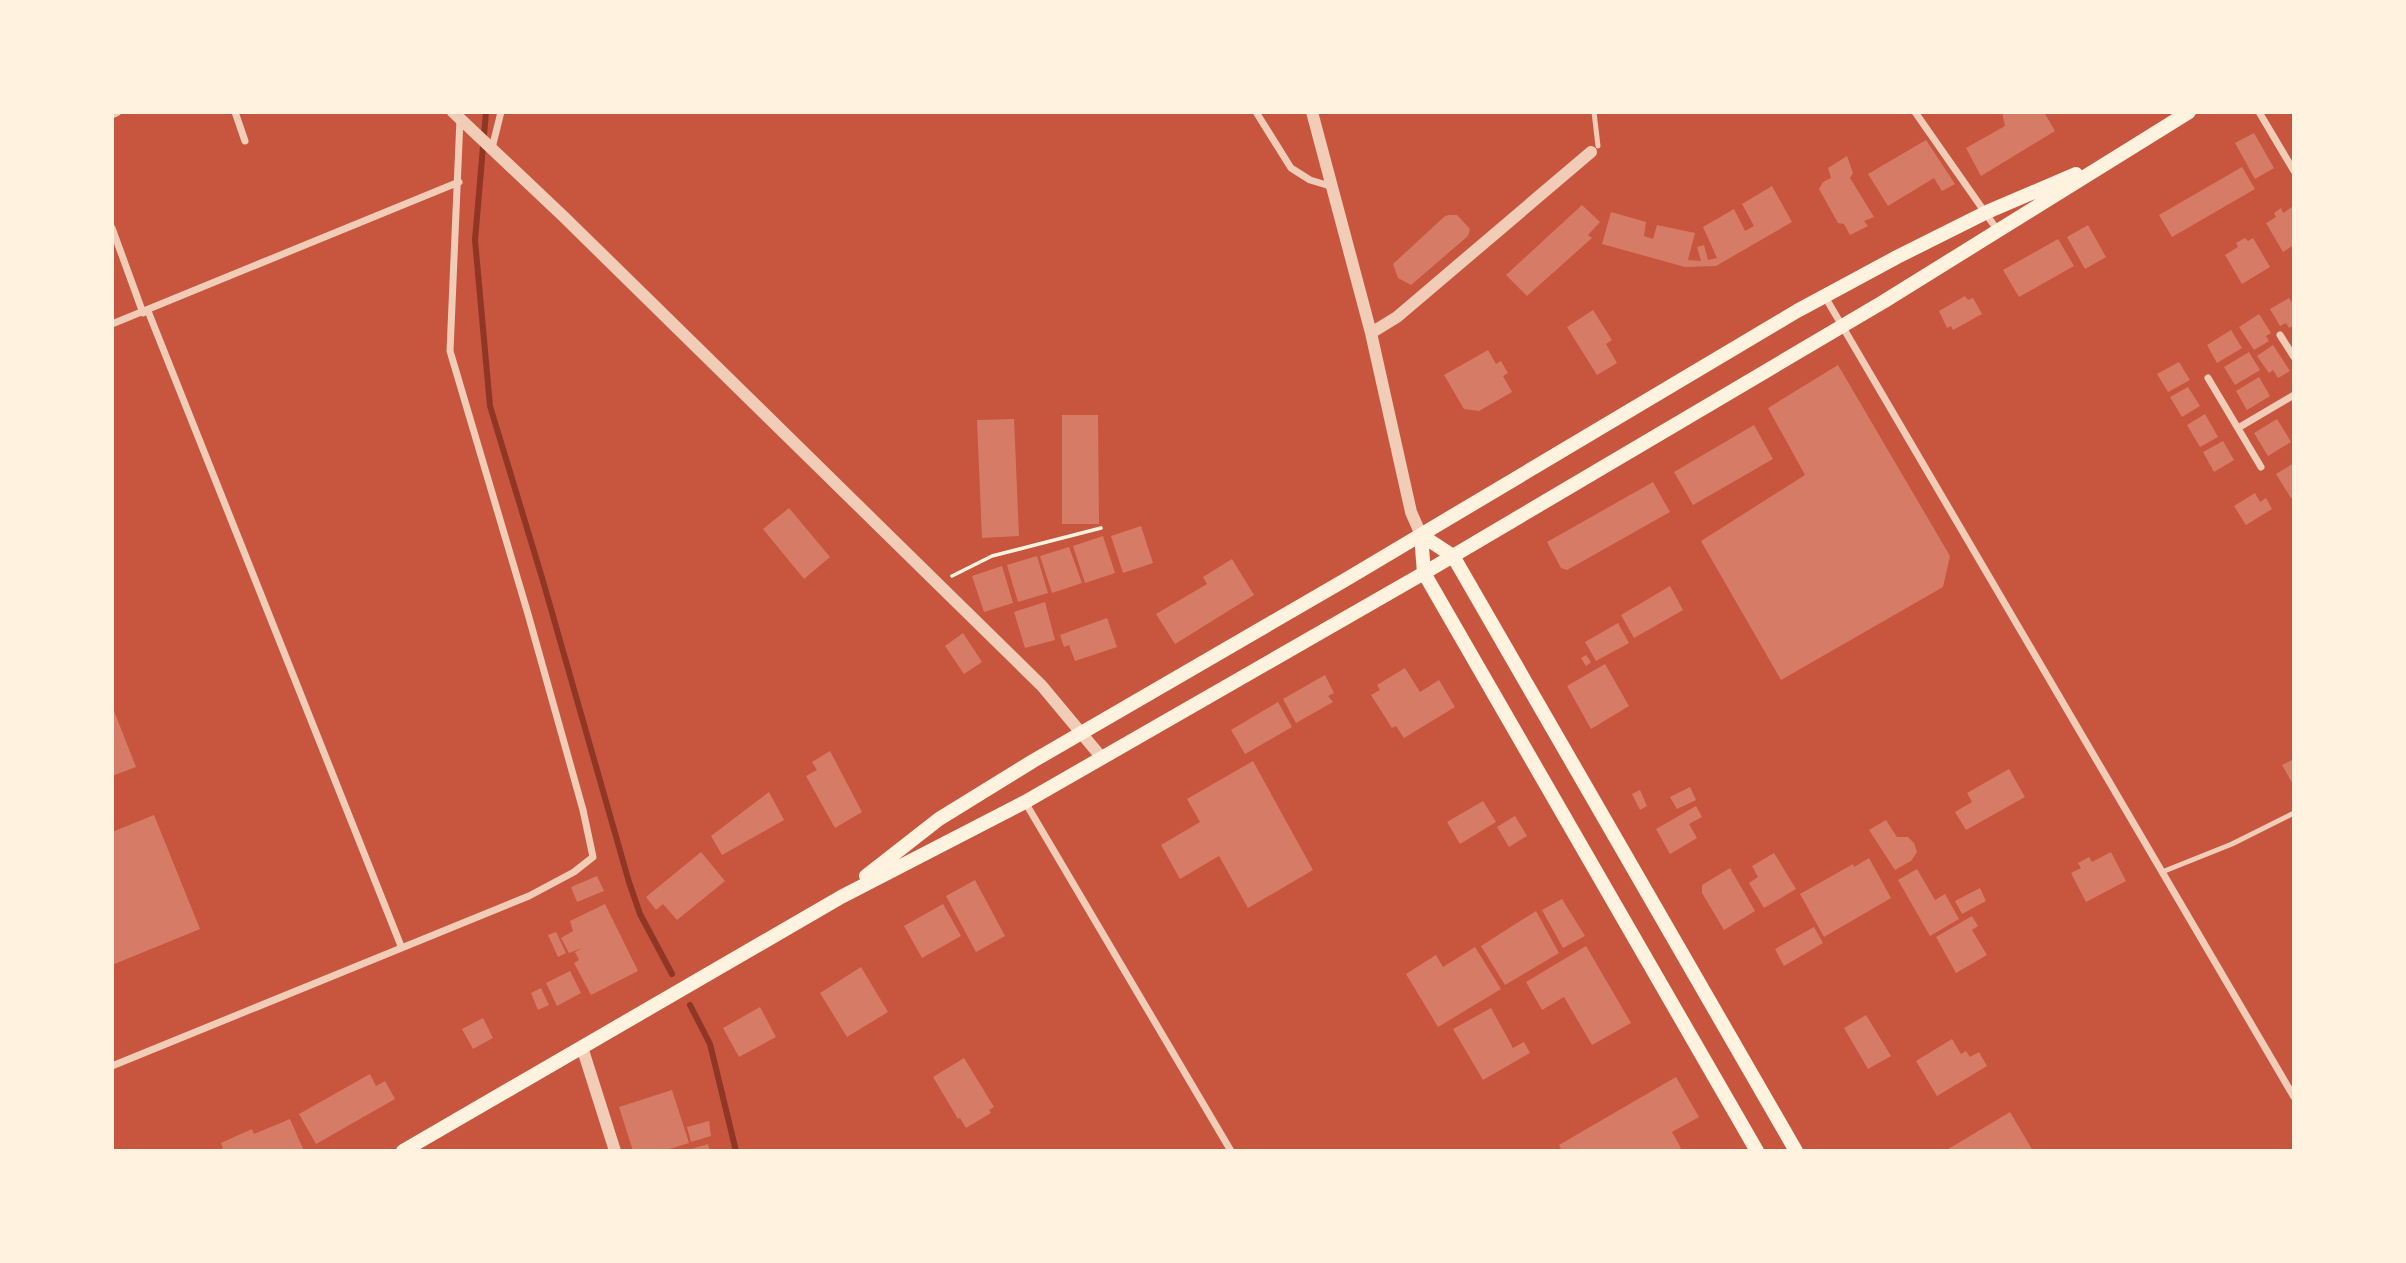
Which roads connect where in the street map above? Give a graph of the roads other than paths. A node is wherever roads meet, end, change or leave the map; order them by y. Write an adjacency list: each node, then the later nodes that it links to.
1 (118, 112): 10 (street)
2 (235, 112): 12 (street)
3 (501, 112): 13 (street)
4 (1256, 112): 18 (street)
5 (1312, 112): 18 (street)
6 (1594, 112): 14 (lane)
7 (1915, 112): 19 (street)
8 (2189, 112): 15 (main road)
9 (2259, 112): 16 (street)
10 (112, 115)
11 (456, 115): 13 (street); 17 (street)
12 (246, 141)
13 (490, 147): 36 (street)
14 (1594, 149): 26 (street)
15 (2113, 159): 19 (main road); 21 (main road)
16 (2294, 171)
17 (459, 182): 23 (street); 42 (street)
18 (1330, 186): 26 (street)
19 (1987, 212): 21 (street); 22 (main road)
20 (112, 228): 23 (street)
21 (1999, 231): 25 (main road)
22 (1824, 295): 25 (street); 33 (main road)
23 (145, 312): 24 (street); 42 (street)
24 (112, 324)
25 (1842, 326): 34 (main road); 40 (street)
26 (1371, 333): 33 (street)
27 (2280, 335): 28 (street)
28 (2294, 357)
29 (2208, 378): 31 (street)
30 (2294, 395): 31 (street)
31 (2238, 428): 32 (street)
32 (2261, 467)
33 (1420, 535): 34 (main road); 35 (main road); 36 (main road)
34 (1453, 555): 35 (main road); 50 (main road)
35 (1424, 573): 37 (main road); 46 (main road)
36 (1081, 732): 37 (street); 41 (main road)
37 (1102, 758): 38 (main road)
38 (1026, 802): 41 (main road); 49 (street)
39 (2294, 813): 40 (lane)
40 (2162, 872): 45 (street)
41 (841, 897): 43 (main road)
42 (401, 946): 44 (street)
43 (582, 1047): 47 (main road); 48 (street)
44 (112, 1066)
45 (2294, 1097)
46 (1755, 1150)
47 (403, 1151)
48 (615, 1151)
49 (1231, 1151)
50 (1796, 1151)

